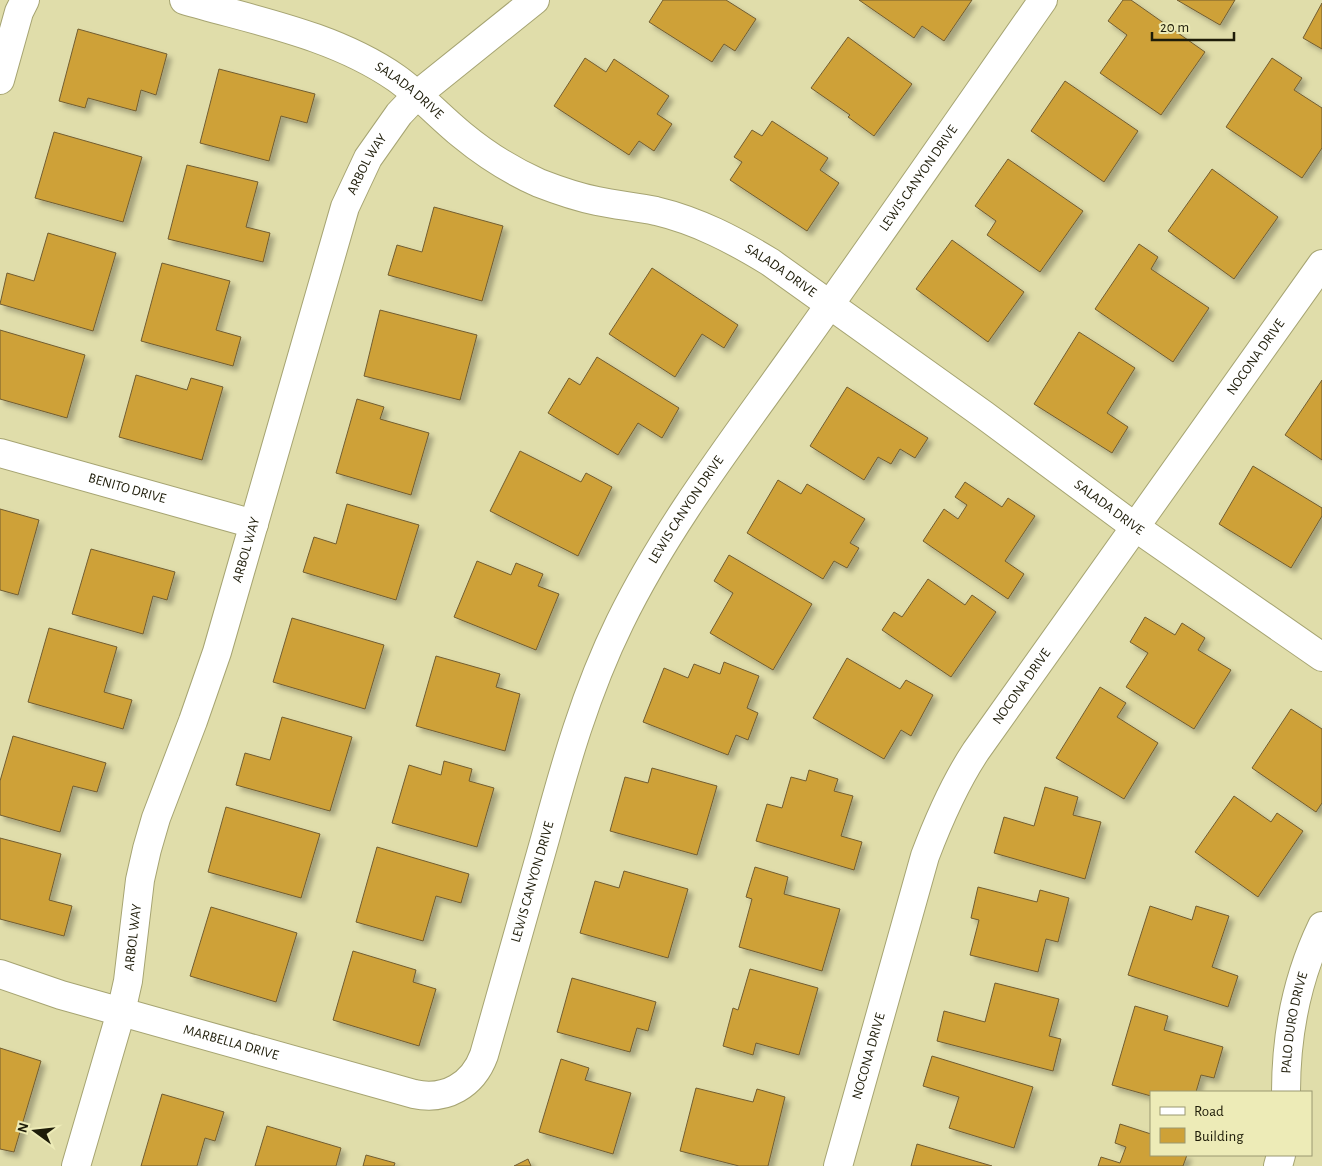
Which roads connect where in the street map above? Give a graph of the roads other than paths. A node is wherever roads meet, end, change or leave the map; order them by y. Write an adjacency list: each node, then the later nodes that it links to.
1 (24, 0): 5 (street)
2 (184, 0): 6 (street, SALADA DRIVE)
3 (535, 0): 6 (street, ARBOL WAY)
4 (1043, 0): 8 (street, LEWIS CANYON DRIVE)
5 (0, 80)
6 (418, 94): 8 (street, SALADA DRIVE); 10 (street, ARBOL WAY)
7 (1322, 264): 11 (street, NOCONA DRIVE)
8 (830, 305): 11 (street, SALADA DRIVE); 16 (street, LEWIS CANYON DRIVE)
9 (0, 453): 10 (street, BENITO DRIVE)
10 (254, 524): 15 (street, ARBOL WAY)
11 (1135, 527): 12 (street, SALADA DRIVE); 19 (street, NOCONA DRIVE)
12 (1322, 657)
13 (1322, 926): 17 (street, PALO DURO DRIVE)
14 (0, 974): 15 (street, MARBELLA DRIVE)
15 (121, 1012): 16 (street, MARBELLA DRIVE); 18 (street, ARBOL WAY)
16 (463, 1086)
17 (1286, 1091)
18 (76, 1166)
19 (838, 1166)

